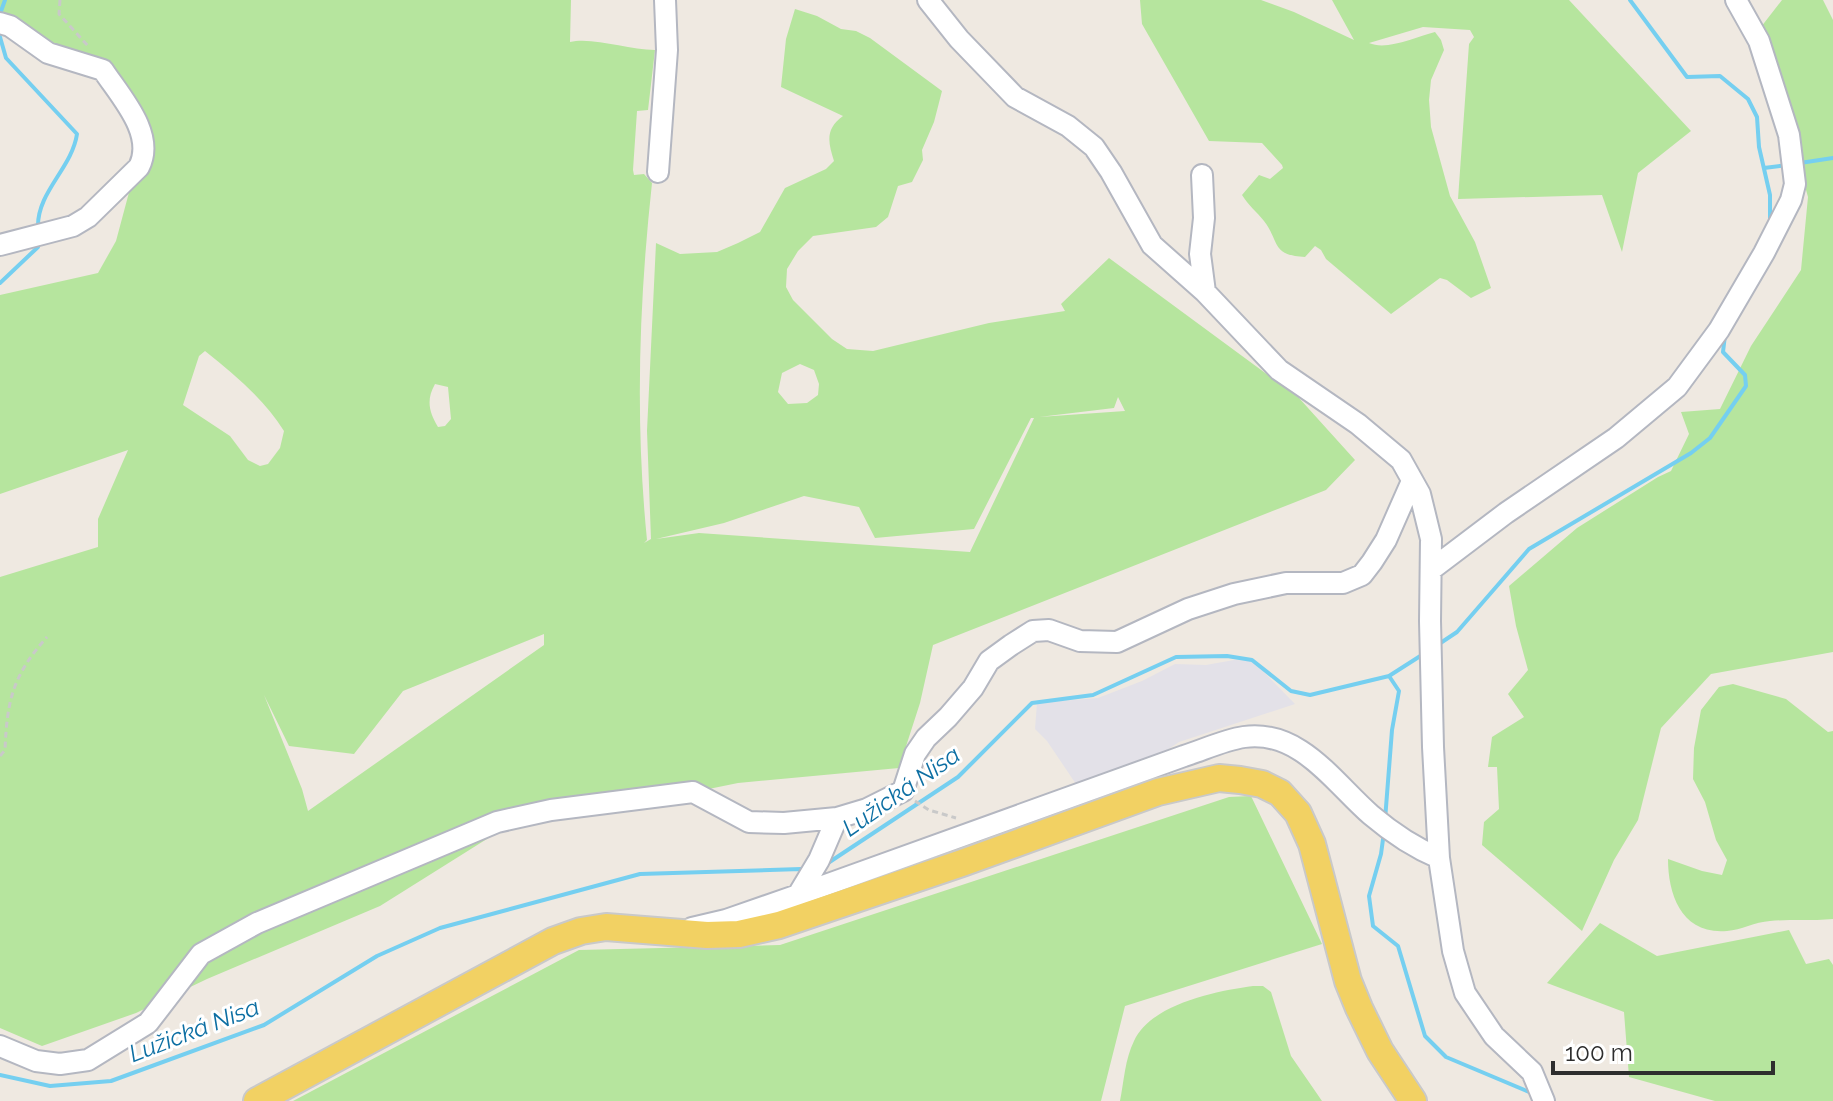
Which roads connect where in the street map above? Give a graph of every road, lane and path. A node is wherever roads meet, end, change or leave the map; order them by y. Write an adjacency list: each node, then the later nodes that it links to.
1 (60, 0): 6 (path)
2 (665, 0): 7 (street)
3 (928, 0): 10 (street)
4 (1736, 0): 12 (street)
5 (0, 23): 6 (street)
6 (103, 70): 9 (street)
7 (658, 172)
8 (1202, 175): 10 (street)
9 (0, 245)
10 (1205, 292): 11 (street)
11 (1412, 481): 12 (street); 15 (street)
12 (1432, 569): 18 (street)
13 (47, 637): 14 (path)
14 (0, 756)
15 (903, 791): 16 (street); 17 (path)
16 (837, 818): 19 (street); 21 (street)
17 (962, 821)
18 (1439, 858): 19 (street); 22 (street)
19 (798, 895): 20 (street)
20 (672, 932): 23 (main road); 24 (main road)
21 (0, 1046)
22 (1543, 1097)
23 (257, 1101)
24 (1413, 1101)

